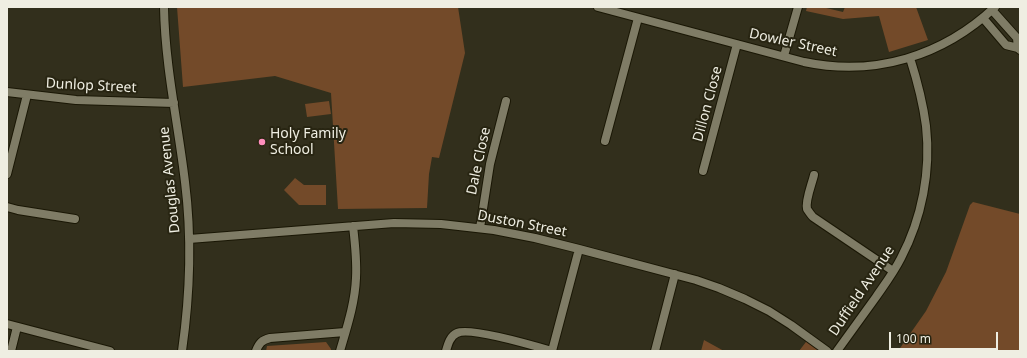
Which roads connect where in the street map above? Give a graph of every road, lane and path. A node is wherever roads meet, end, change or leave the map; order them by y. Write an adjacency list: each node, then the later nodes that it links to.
1 (164, 7): 14 (street, Douglas Avenue)
2 (598, 7): 5 (street, Dowler Street)
3 (798, 7): 9 (street)
4 (994, 8): 6 (street, Dowler Street); 8 (street)
5 (638, 18): 7 (street, Dowler Street); 15 (street)
6 (982, 18): 8 (street); 10 (street, Dowler Street)
7 (738, 44): 9 (street, Dowler Street); 16 (street, Dillon Close)
8 (1019, 49)
9 (784, 56): 10 (street, Dowler Street)
10 (910, 58): 25 (street, Duffield Avenue)
11 (7, 92): 12 (street, Dunlop Street)
12 (27, 95): 14 (street, Dunlop Street); 17 (street)
13 (506, 101): 22 (street, Dale Close)
14 (174, 103): 23 (street, Douglas Avenue)
15 (606, 141)
16 (703, 171)
17 (7, 174)
18 (814, 175): 25 (street)
19 (7, 207): 20 (street)
20 (75, 219)
21 (353, 226): 22 (street, Duston Street); 23 (street, Duston Street); 29 (street)
22 (480, 228): 24 (street, Duston Street)
23 (189, 239): 32 (street, Douglas Avenue)
24 (579, 249): 26 (street, Duston Street); 36 (street)
25 (894, 272): 39 (street, Duffield Avenue)
26 (675, 274): 37 (street); 38 (street, Duston Street)
27 (7, 324): 28 (street)
28 (17, 327): 30 (street); 31 (street)
29 (345, 332): 33 (street); 34 (street)
30 (11, 351)
31 (110, 351)
32 (182, 351)
33 (256, 351)
34 (340, 351)
35 (446, 351): 36 (street)
36 (552, 351)
37 (655, 351)
38 (827, 351)
39 (837, 351)

